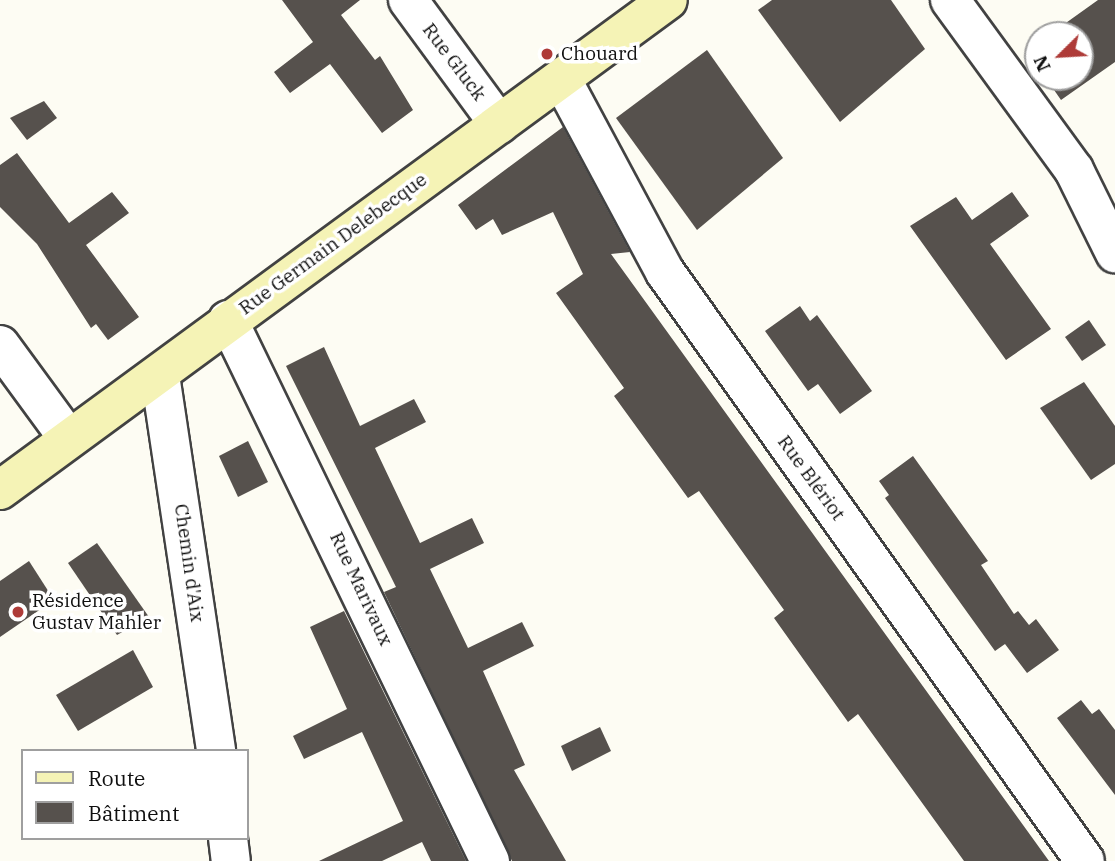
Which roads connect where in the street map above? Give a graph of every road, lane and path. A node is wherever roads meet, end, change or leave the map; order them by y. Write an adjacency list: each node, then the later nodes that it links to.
1 (408, 0): 5 (street, Rue Gluck)
2 (668, 0): 4 (street, Rue Germain Delebecque)
3 (950, 0): 6 (street)
4 (562, 80): 5 (street, Rue Germain Delebecque); 16 (street, Rue Blériot)
5 (499, 124): 7 (street, Rue Germain Delebecque)
6 (1115, 253)
7 (228, 320): 9 (street, Rue Germain Delebecque); 15 (street, Rue Marivaux)
8 (0, 345): 10 (street)
9 (160, 375): 10 (street, Rue Germain Delebecque); 12 (street, Chemin d'Aix)
10 (68, 438): 11 (street, Rue Germain Delebecque)
11 (0, 490)
12 (216, 749)
13 (228, 840): 14 (street)
14 (231, 861)
15 (490, 861)
16 (1085, 861)

